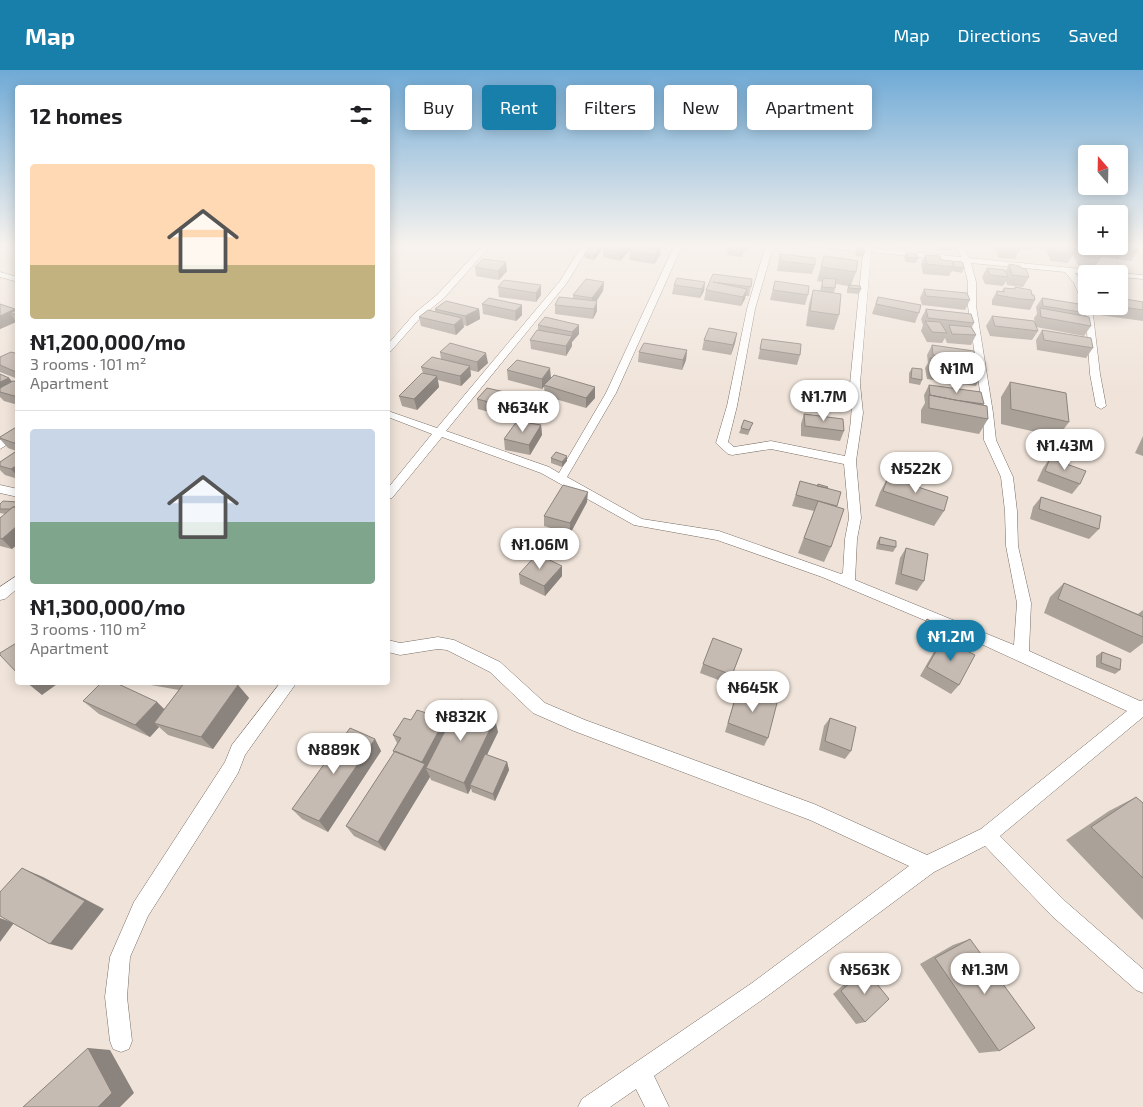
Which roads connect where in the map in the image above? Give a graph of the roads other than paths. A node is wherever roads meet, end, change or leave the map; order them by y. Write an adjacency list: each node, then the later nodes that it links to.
1 (445, 292): 8 (street)
2 (555, 292): 11 (street)
3 (658, 292): 15 (street)
4 (756, 292): 14 (street)
5 (864, 292): 14 (street)
6 (974, 292): 23 (street)
7 (1089, 315): 9 (street)
8 (390, 347)
9 (1101, 406)
10 (390, 415): 11 (street)
11 (441, 432): 15 (street); 18 (street)
12 (15, 435): 13 (street)
13 (0, 445)
14 (850, 461): 19 (street)
15 (560, 478): 19 (street)
16 (0, 489): 17 (street)
17 (15, 492)
18 (390, 492)
19 (841, 579): 23 (street)
20 (15, 582): 21 (street)
21 (0, 595)
22 (390, 646): 27 (street)
23 (1021, 656): 25 (street)
24 (288, 685): 29 (street)
25 (1142, 708): 26 (street)
26 (987, 835): 27 (street); 28 (street)
27 (927, 865): 30 (street)
28 (1143, 983)
29 (121, 1041)
30 (640, 1072): 31 (street); 32 (street)
31 (590, 1107)
32 (657, 1107)

